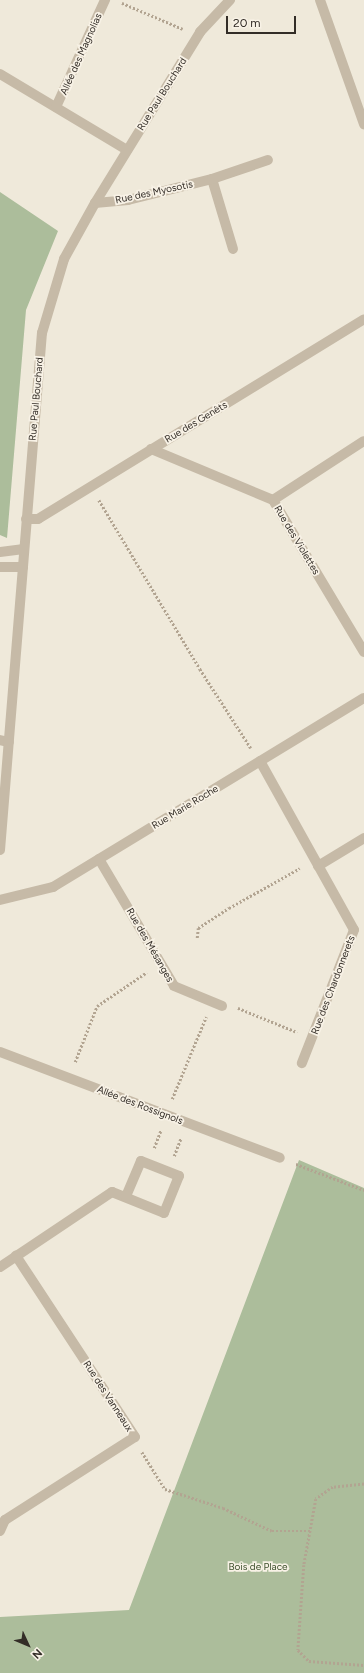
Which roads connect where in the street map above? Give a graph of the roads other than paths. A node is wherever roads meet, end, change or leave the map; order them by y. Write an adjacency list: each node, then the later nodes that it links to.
1 (105, 0): 5 (street, Allée des Magnolias)
2 (230, 0): 7 (street, Rue Paul Bouchard)
3 (320, 0): 6 (street)
4 (0, 74): 5 (street, Allée des Magnolias)
5 (56, 107): 7 (street, Allée des Magnolias)
6 (364, 124)
7 (128, 150): 10 (street, Rue Paul Bouchard)
8 (268, 160): 9 (street, Rue des Myosotis)
9 (212, 179): 10 (street, Rue des Myosotis); 11 (street)
10 (95, 203): 16 (street, Rue Paul Bouchard)
11 (233, 249)
12 (364, 319): 14 (street, Rue des Genêts)
13 (364, 441): 15 (street)
14 (151, 449): 15 (street, Rue des Violettes); 16 (street, Rue des Genêts)
15 (273, 500): 21 (street, Rue des Violettes)
16 (26, 519): 17 (street, Rue Paul Bouchard)
17 (24, 549): 18 (street); 20 (street, Rue Paul Bouchard)
18 (0, 552)
19 (0, 567): 20 (street)
20 (23, 567): 23 (street, Rue Paul Bouchard)
21 (364, 652)
22 (364, 698): 24 (street, Rue Marie Roche)
23 (4, 741): 26 (street, Rue Paul Bouchard)
24 (260, 761): 27 (street, Rue Marie Roche); 28 (street, Rue des Chardonnerets)
25 (364, 838): 28 (street)
26 (0, 850)
27 (100, 859): 29 (street, Rue Marie Roche); 30 (street, Rue des Mésanges)
28 (316, 863): 32 (street, Rue des Chardonnerets)
29 (0, 900)
30 (222, 1006)
31 (0, 1052): 33 (street, Allée des Rossignols)
32 (302, 1063)
33 (280, 1158)
34 (126, 1197): 34 (street); 35 (street)
35 (16, 1256): 36 (street); 37 (street, Rue des Vanneaux)
36 (0, 1267)
37 (0, 1532)

